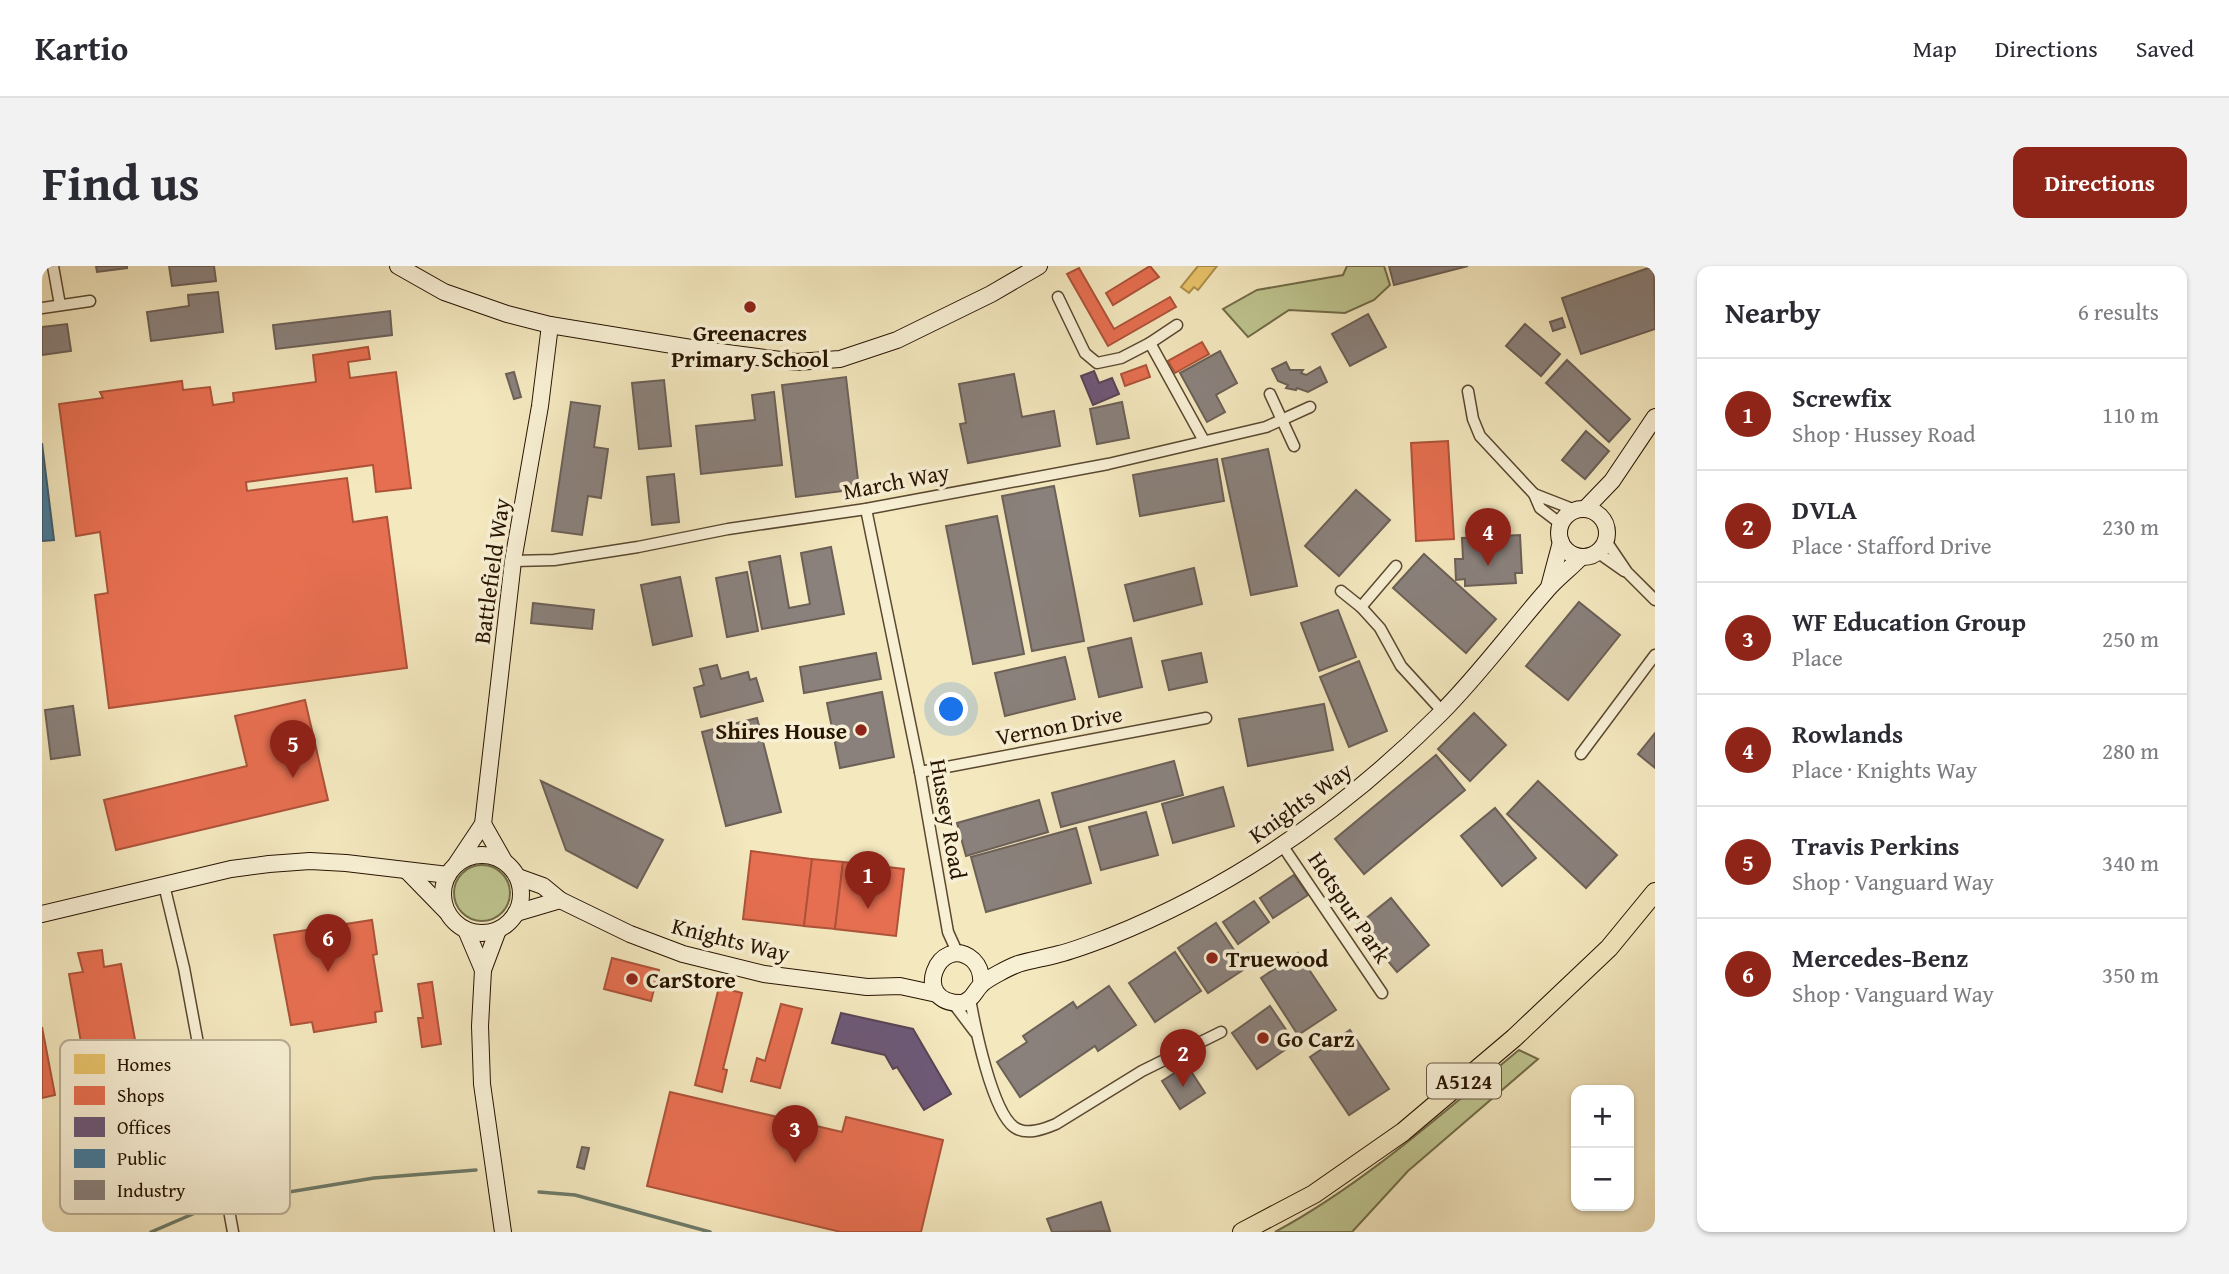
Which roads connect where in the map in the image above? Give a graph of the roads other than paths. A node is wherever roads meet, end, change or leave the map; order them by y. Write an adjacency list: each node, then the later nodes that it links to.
1 (53, 266): 6 (street)
2 (398, 266): 8 (street)
3 (1039, 266): 8 (street)
4 (1058, 297): 10 (street)
5 (90, 301): 6 (street)
6 (60, 305): 7 (street)
7 (42, 308)
8 (550, 325): 26 (street, Battlefield Way)
9 (1177, 325): 10 (street)
10 (1150, 343): 16 (street)
11 (1468, 391): 19 (street)
12 (1270, 394): 15 (street)
13 (1310, 407): 15 (street, March Way)
14 (1655, 417): 18 (street)
15 (1283, 420): 16 (street, March Way); 17 (street)
16 (1204, 441): 20 (street, March Way)
17 (1294, 446)
18 (1612, 481): 21 (street); 22 (street)
19 (1534, 494): 21 (street); 23 (street)
20 (866, 509): 26 (street, March Way); 36 (street, Hussey Road)
21 (1580, 510): 22 (street); 23 (street)
22 (1603, 519): 25 (street)
23 (1561, 524): 24 (street, Knights Way)
24 (1561, 542): 25 (street); 28 (street, Knights Way)
25 (1595, 550): 28 (street, Knights Way); 30 (street)
26 (513, 561): 37 (street, Battlefield Way)
27 (1396, 566): 31 (street)
28 (1549, 587): 33 (street, Knights Way)
29 (1341, 591): 31 (street)
30 (1655, 600)
31 (1361, 607): 33 (street)
32 (1655, 655): 35 (street)
33 (1443, 712): 38 (street, Knights Way)
34 (1206, 718): 36 (street, Vernon Drive)
35 (1581, 754)
36 (920, 772): 51 (street, Hussey Road)
37 (484, 824): 39 (street); 40 (street, Battlefield Way)
38 (1282, 845): 54 (street, Knights Way); 59 (street, Hotspur Park)
39 (505, 861): 40 (street); 42 (street)
40 (452, 869): 41 (street); 46 (street)
41 (407, 871): 43 (street); 46 (street)
42 (518, 877): 45 (street, Knights Way); 47 (street)
43 (164, 885): 48 (street); 65 (street)
44 (1655, 892): 69 (main road, A5124)
45 (560, 900): 47 (street); 58 (street, Knights Way)
46 (446, 911): 49 (street)
47 (516, 913): 50 (street)
48 (42, 914)
49 (466, 930): 50 (street); 56 (street)
50 (498, 930): 56 (street)
51 (948, 932): 52 (street, Hussey Road); 55 (street, Hussey Road)
52 (958, 954): 53 (street, Knights Way); 55 (street, Knights Way)
53 (975, 961): 54 (street, Knights Way); 57 (street)
54 (1016, 965): 57 (street, Knights Way)
55 (935, 969): 58 (street, Knights Way); 60 (street)
56 (483, 970): 68 (street)
57 (981, 985): 61 (street, Knights Way)
58 (900, 986): 60 (street, Knights Way)
59 (1382, 993)
60 (937, 994): 62 (street, Knights Way)
61 (971, 999): 62 (street); 64 (street)
62 (953, 1003): 64 (street)
63 (1221, 1032): 64 (street)
64 (976, 1034)
65 (197, 1040)
66 (230, 1214): 67 (street)
67 (233, 1232)
68 (503, 1232)
69 (1242, 1232)

